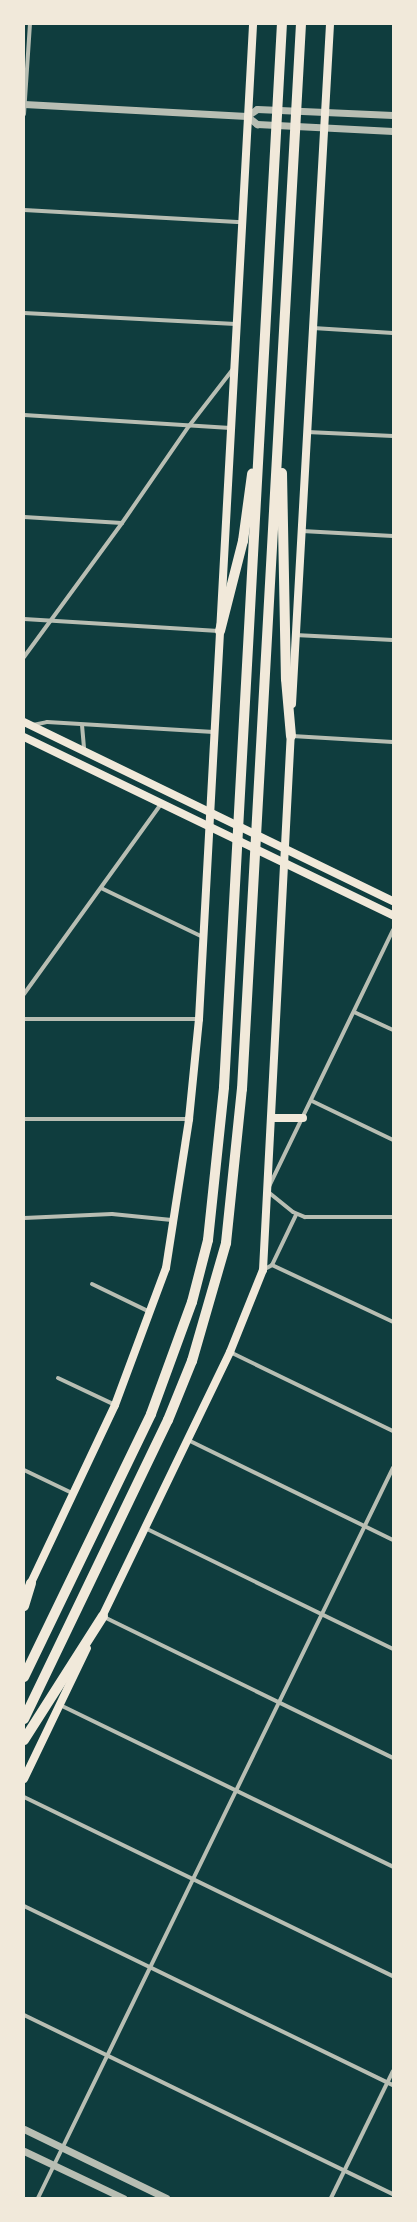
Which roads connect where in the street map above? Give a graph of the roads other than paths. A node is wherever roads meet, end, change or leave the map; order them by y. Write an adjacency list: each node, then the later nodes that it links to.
1 (30, 24): 6 (street)
2 (253, 24): 10 (main road)
3 (282, 24): 21 (highway)
4 (301, 24): 20 (highway)
5 (330, 24): 7 (main road)
6 (24, 104): 8 (street); 10 (street)
7 (325, 111): 9 (street); 10 (street); 11 (main road)
8 (24, 114)
9 (393, 115)
10 (247, 116): 11 (street); 14 (main road)
11 (320, 128): 12 (street); 17 (main road)
12 (393, 132)
13 (24, 210): 14 (street)
14 (242, 222): 16 (main road)
15 (24, 313): 16 (street)
16 (237, 324): 19 (main road)
17 (314, 328): 18 (street); 25 (main road)
18 (393, 333)
19 (234, 367): 23 (street); 24 (main road)
20 (281, 389): 40 (highway); 95 (highway)
21 (262, 398): 33 (highway); 92 (highway)
22 (24, 415): 23 (street)
23 (189, 426): 24 (street); 28 (street)
24 (231, 428): 33 (main road)
25 (306, 432): 26 (street); 29 (main road)
26 (393, 436)
27 (24, 517): 28 (street)
28 (122, 523): 32 (street)
29 (302, 531): 30 (street); 34 (main road)
30 (393, 536)
31 (24, 619): 32 (street)
32 (51, 621): 33 (street); 36 (street)
33 (220, 631): 39 (main road)
34 (294, 635): 35 (street); 40 (main road)
35 (393, 640)
36 (24, 657)
37 (28, 724): 38 (street); 43 (main road)
38 (82, 725): 39 (street); 43 (street)
39 (214, 732): 45 (main road)
40 (291, 736): 42 (street); 47 (main road)
41 (24, 737): 44 (main road)
42 (393, 742)
43 (85, 752): 45 (main road)
44 (161, 804): 46 (main road); 49 (street)
45 (210, 811): 46 (main road); 47 (main road)
46 (209, 827): 48 (main road); 53 (main road)
47 (285, 848): 48 (main road); 50 (main road)
48 (284, 862): 51 (main road); 61 (main road)
49 (101, 888): 53 (street); 54 (street)
50 (393, 901)
51 (393, 915)
52 (393, 930): 55 (street)
53 (203, 937): 56 (main road)
54 (24, 994)
55 (354, 1012): 58 (street); 59 (street)
56 (199, 1018): 57 (street); 60 (main road)
57 (24, 1019)
58 (393, 1030)
59 (312, 1101): 62 (street); 64 (street)
60 (189, 1118): 63 (street); 69 (main road)
61 (271, 1118): 62 (main road); 65 (main road)
62 (303, 1118): 65 (street)
63 (24, 1119)
64 (393, 1140)
65 (268, 1191): 66 (street); 71 (main road)
66 (296, 1215): 67 (street); 70 (street)
67 (393, 1217)
68 (24, 1218): 69 (street)
69 (172, 1220): 73 (main road)
70 (272, 1265): 71 (street); 74 (street)
71 (263, 1270): 75 (main road)
72 (92, 1284): 73 (street)
73 (150, 1312): 77 (main road)
74 (393, 1322)
75 (230, 1352): 78 (street); 79 (main road)
76 (58, 1378): 77 (street)
77 (115, 1405): 82 (main road)
78 (393, 1431)
79 (188, 1440): 83 (street); 84 (main road)
80 (393, 1468): 83 (street)
81 (24, 1470): 82 (street)
82 (75, 1495): 86 (main road)
83 (365, 1526): 85 (street); 89 (street)
84 (145, 1528): 89 (street); 90 (main road)
85 (393, 1540)
86 (28, 1581): 87 (main road); 88 (highway)
87 (24, 1598)
88 (24, 1606)
89 (322, 1614): 91 (street); 93 (street)
90 (103, 1616): 93 (street); 94 (main road); 96 (highway)
91 (393, 1649)
92 (24, 1677)
93 (279, 1702): 97 (street); 99 (street)
94 (60, 1704): 98 (main road); 99 (street)
95 (24, 1719)
96 (24, 1740)
97 (393, 1758)
98 (24, 1779)
99 (236, 1791): 101 (street); 102 (street)
100 (24, 1797): 102 (street)
101 (393, 1867)
102 (193, 1879): 104 (street); 105 (street)
103 (24, 1906): 104 (street)
104 (150, 1967): 107 (street); 109 (street)
105 (393, 1976)
106 (24, 2015): 107 (street)
107 (108, 2055): 112 (street); 115 (street)
108 (393, 2071): 109 (street)
109 (388, 2082): 110 (street); 115 (street)
110 (393, 2085)
111 (24, 2129): 112 (street)
112 (63, 2148): 114 (street); 119 (street)
113 (24, 2151): 114 (street)
114 (54, 2166): 117 (street); 118 (street)
115 (344, 2171): 116 (street); 120 (street)
116 (393, 2194)
117 (38, 2198)
118 (123, 2198)
119 (166, 2198)
120 (331, 2198)

